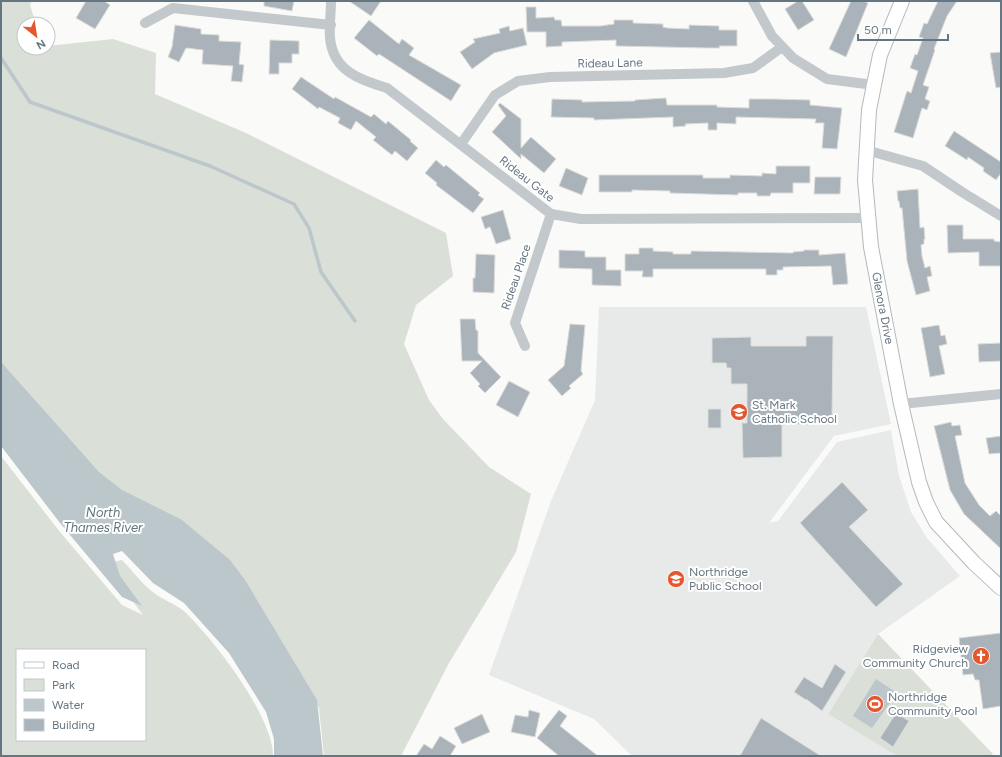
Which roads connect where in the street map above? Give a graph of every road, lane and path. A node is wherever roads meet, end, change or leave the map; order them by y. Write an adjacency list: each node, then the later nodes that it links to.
1 (331, 1): 5 (street, Rideau Gate)
2 (753, 1): 6 (street)
3 (902, 1): 7 (street, Glenora Drive)
4 (145, 23): 5 (street)
5 (332, 25): 8 (street, Rideau Gate)
6 (782, 47): 7 (street); 8 (street, Rideau Lane)
7 (874, 85): 9 (street, Glenora Drive)
8 (462, 144): 10 (street, Rideau Gate)
9 (866, 150): 11 (street); 12 (street, Glenora Drive)
10 (551, 214): 12 (street, Rideau Gate); 13 (street, Rideau Place)
11 (1001, 216)
12 (868, 218): 15 (street, Glenora Drive)
13 (525, 346)
14 (1001, 394): 15 (street)
15 (901, 404): 16 (street, Glenora Drive)
16 (1001, 588)

